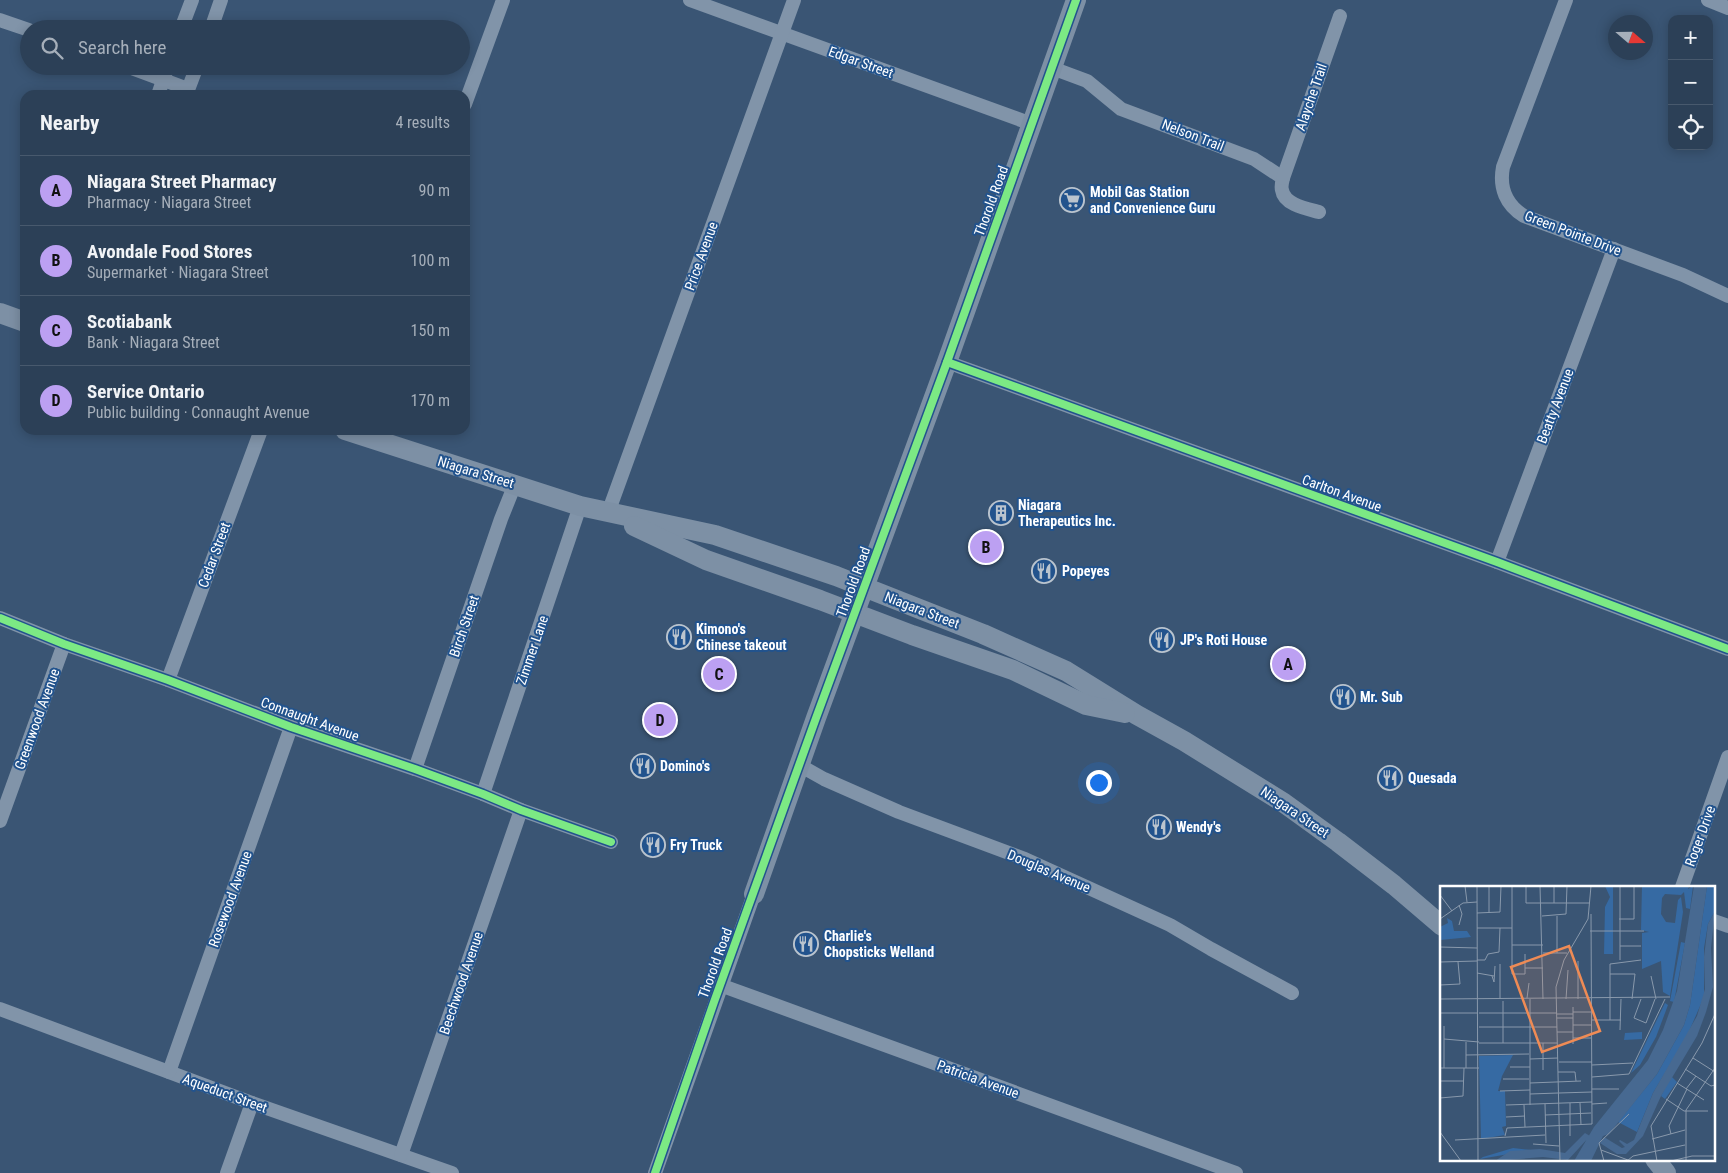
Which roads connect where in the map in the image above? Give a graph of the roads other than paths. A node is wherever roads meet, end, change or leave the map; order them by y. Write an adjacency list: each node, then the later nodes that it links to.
1 (192, 0): 12 (street)
2 (221, 0): 13 (street)
3 (503, 0): 24 (street)
4 (690, 0): 15 (street, Edgar Street)
5 (794, 0): 15 (street, Price Avenue)
6 (1076, 0): 16 (main road, Thorold Road)
7 (1566, 0): 28 (street, Green Pointe Drive)
8 (1708, 0): 9 (street)
9 (1728, 8)
10 (1340, 16): 26 (street, Alayche Trail)
11 (0, 20): 14 (street)
12 (184, 20)
13 (214, 20)
14 (20, 27)
15 (782, 34): 25 (street, Edgar Street); 37 (street, Price Avenue)
16 (1052, 68): 25 (main road, Thorold Road); 26 (street, Nelson Trail)
17 (150, 75): 20 (street)
18 (165, 75): 20 (street)
19 (194, 75): 23 (street)
20 (163, 80): 21 (street); 22 (street)
21 (160, 90)
22 (184, 90)
23 (189, 90)
24 (470, 90)
25 (1032, 124): 32 (main road, Thorold Road)
26 (1283, 178): 27 (street)
27 (1319, 212)
28 (1614, 250): 29 (street, Green Pointe Drive); 38 (street, Beatty Avenue)
29 (1728, 296)
30 (0, 313): 31 (main road)
31 (20, 320)
32 (947, 362): 38 (street, Carlton Avenue); 39 (main road, Thorold Road)
33 (259, 435): 44 (street, Cedar Street)
34 (360, 435): 35 (main road, Niagara Street)
35 (515, 484): 36 (main road, Niagara Street); 49 (street, Birch Street)
36 (580, 506): 37 (main road, Niagara Street); 50 (street, Zimmer Lane)
37 (608, 512): 39 (main road, Niagara Street); 40 (main road, Niagara Street)
38 (1497, 562): 43 (street, Carlton Avenue)
39 (865, 588): 40 (main road, Thorold Road); 45 (main road, Niagara Street)
40 (855, 613): 45 (main road, Niagara Street); 48 (main road, Thorold Road)
41 (0, 618): 42 (street, Connaught Avenue)
42 (64, 644): 44 (street, Connaught Avenue); 52 (street, Greenwood Avenue)
43 (1728, 649)
44 (168, 680): 46 (street, Connaught Avenue)
45 (1137, 715): 57 (main road, Niagara Street)
46 (292, 727): 49 (street, Connaught Avenue); 62 (street, Rosewood Avenue)
47 (1728, 757): 54 (street, Roger Drive)
48 (800, 765): 55 (main road, Thorold Road); 60 (street, Douglas Avenue)
49 (415, 769): 50 (street, Connaught Avenue)
50 (483, 794): 51 (street, Connaught Avenue)
51 (521, 810): 53 (street, Connaught Avenue); 64 (street, Beechwood Avenue)
52 (0, 821)
53 (611, 842)
54 (1682, 886)
55 (754, 894): 59 (street, Thorold Road)
56 (1716, 922): 58 (street)
57 (1440, 924)
58 (1728, 926)
59 (720, 984): 68 (street, Thorold Road); 69 (street, Patricia Avenue)
60 (1292, 993)
61 (0, 1010): 62 (street, Aqueduct Street)
62 (169, 1072): 63 (street, Aqueduct Street)
63 (252, 1103): 64 (street, Aqueduct Street); 66 (street)
64 (402, 1155): 67 (street, Aqueduct Street)
65 (1657, 1160): 70 (main road)
66 (227, 1173)
67 (452, 1173)
68 (654, 1173)
69 (1236, 1173)
70 (1666, 1173)

